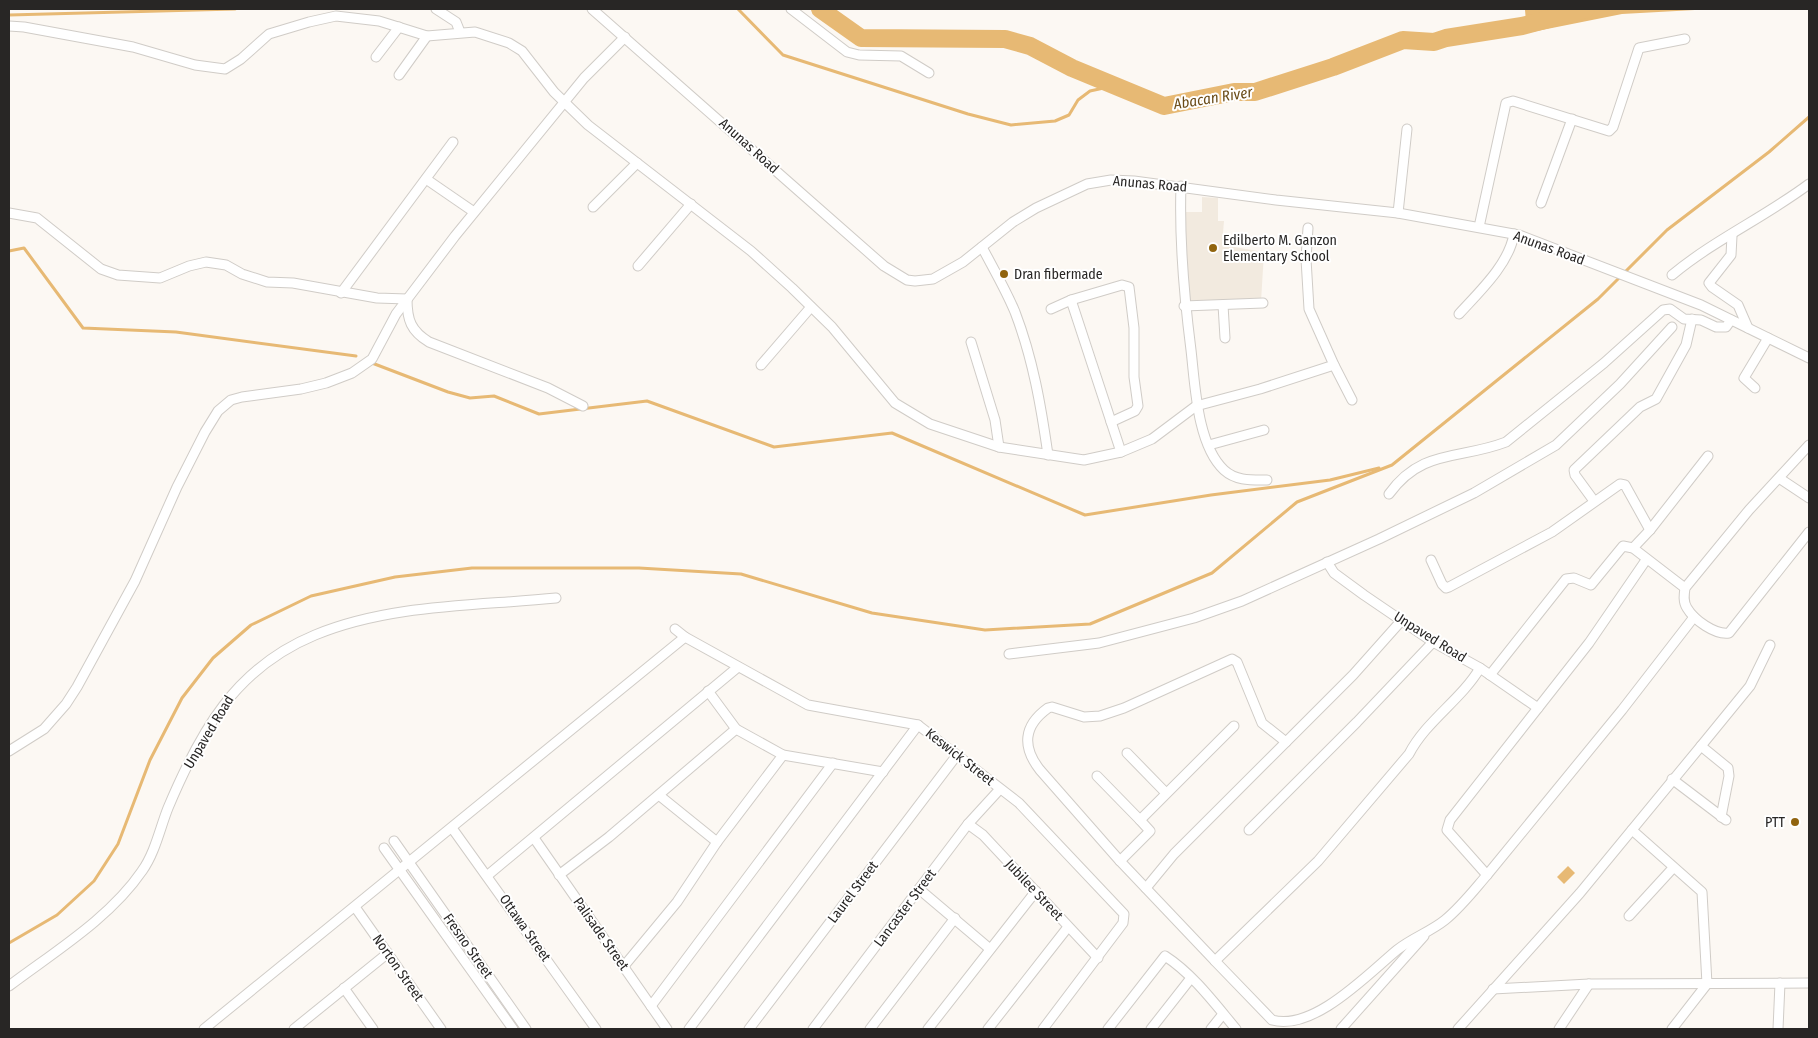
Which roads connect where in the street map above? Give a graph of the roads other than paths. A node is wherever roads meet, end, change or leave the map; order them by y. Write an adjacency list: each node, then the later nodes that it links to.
1 (436, 9): 6 (street)
2 (592, 9): 8 (street, Anunas Road)
3 (791, 9): 11 (street)
4 (9, 26): 5 (street)
5 (399, 27): 7 (street); 10 (street)
6 (460, 32): 7 (street); 13 (street)
7 (427, 36): 12 (street)
8 (625, 37): 13 (street); 31 (street, Anunas Road)
9 (1685, 39): 14 (street)
10 (376, 57)
11 (930, 72)
12 (399, 75)
13 (564, 102): 17 (street); 24 (street)
14 (1572, 119): 21 (street); 27 (street)
15 (1407, 129): 26 (street)
16 (452, 142): 18 (street)
17 (637, 163): 22 (street); 23 (street)
18 (426, 179): 24 (street); 34 (street)
19 (1809, 184): 30 (street)
20 (1181, 186): 26 (street, Anunas Road); 31 (street, Anunas Road); 40 (street)
21 (1542, 203)
22 (691, 204): 32 (street); 39 (street)
23 (593, 207)
24 (474, 212): 35 (street)
25 (9, 213): 34 (street)
26 (1398, 213): 27 (street, Anunas Road)
27 (1479, 227): 29 (street, Anunas Road)
28 (1308, 228): 52 (street)
29 (1517, 235): 42 (street); 44 (street, Anunas Road)
30 (1732, 236): 33 (street); 46 (street)
31 (982, 247): 63 (street)
32 (638, 266)
33 (1672, 275)
34 (340, 293): 35 (street)
35 (406, 299): 55 (street); 95 (street)
36 (1071, 300): 41 (street); 57 (street); 57 (street)
37 (1263, 303): 38 (street)
38 (1223, 305): 40 (street); 47 (street)
39 (812, 306): 51 (street); 61 (street)
40 (1184, 306): 56 (street)
41 (1050, 308)
42 (1459, 314)
43 (1692, 319): 44 (street); 67 (street); 69 (street)
44 (1731, 320): 46 (street, Anunas Road)
45 (1672, 327): 75 (street)
46 (1748, 328): 48 (street, Anunas Road)
47 (1225, 338)
48 (1768, 338): 50 (street, Anunas Road); 53 (street)
49 (971, 342): 61 (street)
50 (1809, 358)
51 (762, 365)
52 (1334, 365): 54 (street); 56 (street)
53 (1755, 388)
54 (1352, 400)
55 (583, 406)
56 (1196, 406): 59 (street); 62 (street)
57 (1112, 422): 62 (street)
58 (1264, 430): 59 (street)
59 (1210, 445): 66 (street)
60 (1809, 445): 65 (street)
61 (1000, 447): 63 (street)
62 (1121, 452): 63 (street)
63 (1048, 455)
64 (1708, 456): 70 (street)
65 (1779, 478): 68 (street); 76 (street)
66 (1267, 480)
67 (1389, 494)
68 (1809, 498)
69 (1594, 501): 70 (street); 73 (street)
70 (1650, 530): 72 (street)
71 (1809, 532): 78 (street)
72 (1633, 548): 74 (street); 87 (street)
73 (1431, 560)
74 (1646, 560): 76 (street); 89 (street)
75 (1326, 562): 79 (street, Unpaved Road); 84 (street)
76 (1684, 588): 78 (street)
77 (556, 598): 140 (street, Unpaved Road)
78 (1694, 617): 121 (street)
79 (1402, 620): 82 (street, Unpaved Road); 93 (street)
80 (675, 629): 81 (street, Keswick Street)
81 (685, 637): 85 (street, Keswick Street); 108 (street)
82 (1433, 642): 86 (street, Unpaved Road); 109 (street)
83 (1770, 645): 94 (street)
84 (1009, 654)
85 (738, 667): 88 (street); 90 (street, Keswick Street)
86 (1480, 668): 87 (street, Unpaved Road); 133 (street)
87 (1490, 675): 89 (street, Unpaved Road)
88 (708, 691): 92 (street); 111 (street)
89 (1538, 708): 121 (street)
90 (918, 725): 98 (street, Keswick Street); 100 (street)
91 (1234, 726): 104 (street)
92 (736, 729): 97 (street); 105 (street)
93 (1286, 742): 115 (street); 122 (street)
94 (1701, 746): 102 (street); 102 (street)
95 (9, 751)
96 (1127, 753): 104 (street)
97 (783, 755): 99 (street); 113 (street)
98 (957, 755): 103 (street, Keswick Street); 155 (street, Laurel Street)
99 (833, 763): 100 (street); 143 (street)
100 (883, 772): 154 (street)
101 (1097, 776): 106 (street)
102 (1672, 779): 110 (street)
103 (1000, 789): 107 (street, Lancaster Street); 132 (street, Keswick Street)
104 (1166, 793): 106 (street)
105 (660, 796): 113 (street); 120 (street)
106 (1140, 820): 115 (street)
107 (968, 824): 123 (street, Lancaster Street); 124 (street, Jubilee Street)
108 (452, 828): 116 (street); 119 (street, Ottawa Street)
109 (1249, 830)
110 (1632, 830): 117 (street); 142 (street)
111 (534, 838): 119 (street); 120 (street, Palisade Street)
112 (394, 841): 116 (street, Fresno Street)
113 (717, 842): 134 (street)
114 (384, 848): 118 (street, Fresno Street)
115 (1120, 861): 122 (street)
116 (410, 863): 118 (street); 151 (street, Fresno Street)
117 (1673, 868): 126 (street); 139 (street)
118 (400, 870): 125 (street); 150 (street, Fresno Street)
119 (488, 875): 152 (street, Ottawa Street)
120 (559, 875): 134 (street, Palisade Street)
121 (1487, 875): 129 (street)
122 (1146, 888): 133 (street)
123 (919, 889): 127 (street); 156 (street, Lancaster Street)
124 (1036, 891): 128 (street, Jubilee Street); 130 (street)
125 (355, 907): 131 (street, Norton Street); 147 (street)
126 (1629, 916)
127 (955, 918): 130 (street); 157 (street)
128 (1068, 927): 132 (street, Jubilee Street); 159 (street)
129 (1428, 931): 145 (street); 166 (street)
130 (990, 949): 158 (street)
131 (388, 953): 141 (street); 149 (street, Norton Street)
132 (1098, 958): 160 (street)
133 (1215, 961): 145 (street)
134 (624, 966): 143 (street, Palisade Street)
135 (1191, 978): 144 (street); 161 (street); 162 (street)
136 (1780, 983): 137 (street); 139 (street); 170 (street)
137 (1809, 983)
138 (1590, 984): 139 (street); 142 (street); 168 (street)
139 (1707, 984): 169 (street)
140 (9, 986)
141 (344, 988): 146 (street); 148 (street)
142 (1493, 989): 167 (street)
143 (651, 1006): 153 (street, Palisade Street)
144 (1223, 1014): 163 (street); 164 (street)
145 (1281, 1023): 165 (street)
146 (298, 1028)
147 (204, 1029)
148 (373, 1029)
149 (440, 1029)
150 (513, 1029)
151 (526, 1029)
152 (596, 1029)
153 (667, 1029)
154 (689, 1029)
155 (749, 1029)
156 (813, 1029)
157 (870, 1029)
158 (928, 1029)
159 (988, 1029)
160 (1043, 1029)
161 (1108, 1029)
162 (1151, 1029)
163 (1211, 1029)
164 (1236, 1029)
165 (1290, 1029)
166 (1341, 1029)
167 (1458, 1029)
168 (1559, 1029)
169 (1672, 1029)
170 (1778, 1029)

